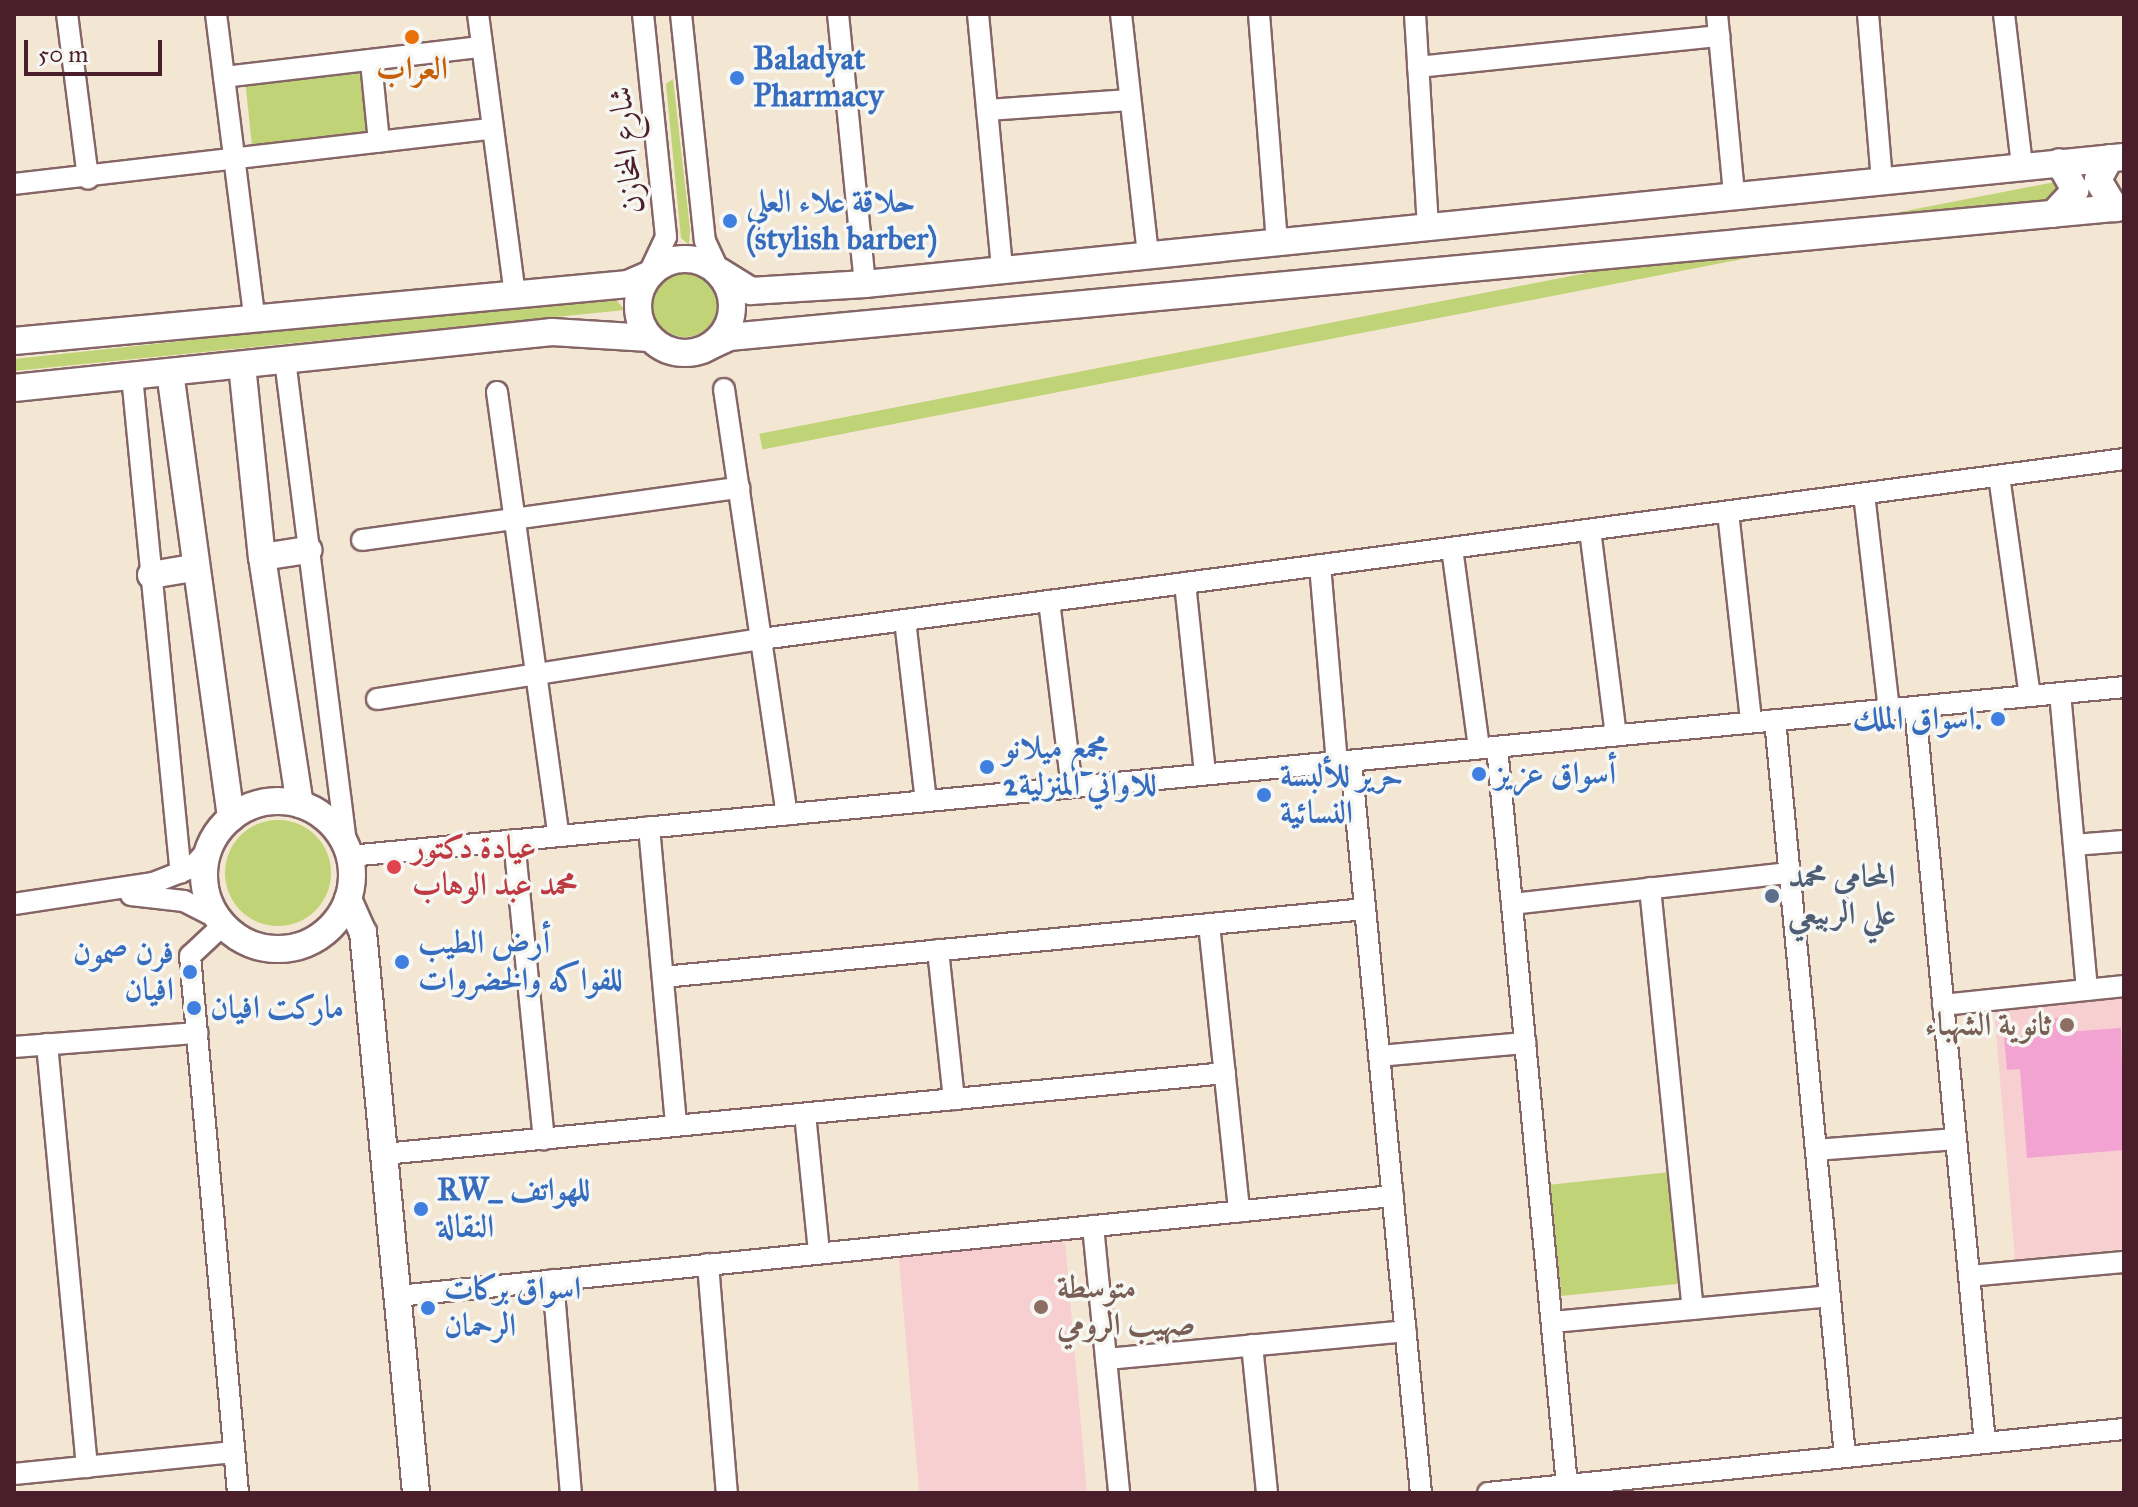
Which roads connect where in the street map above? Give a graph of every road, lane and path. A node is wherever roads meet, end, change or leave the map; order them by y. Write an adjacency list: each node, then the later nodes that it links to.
1 (67, 14): 31 (street)
2 (216, 14): 20 (street)
3 (478, 14): 15 (street)
4 (643, 14): 17 (street, شارع المخازن)
5 (681, 14): 16 (street)
6 (838, 14): 43 (street)
7 (978, 14): 24 (street)
8 (1121, 14): 23 (street)
9 (1259, 14): 38 (street)
10 (1415, 14): 19 (street)
11 (1717, 14): 14 (street)
12 (1868, 14): 32 (street)
13 (2004, 14): 30 (street)
14 (1719, 36): 19 (street); 34 (street)
15 (481, 47): 18 (street); 25 (street)
16 (685, 49): 17 (street); 21 (street)
17 (647, 52): 22 (street, شارع المخازن)
18 (371, 62): 20 (street); 26 (street)
19 (1418, 67): 37 (street)
20 (224, 77): 28 (street)
21 (688, 80): 22 (street); 41 (street)
22 (650, 82): 42 (street, شارع المخازن)
23 (1130, 100): 24 (street); 39 (street)
24 (987, 110): 40 (street)
25 (491, 129): 26 (street); 44 (street)
26 (379, 142): 28 (street)
27 (2117, 157): 29 (main road); 35 (main road)
28 (235, 159): 31 (street); 45 (street)
29 (2059, 162): 30 (main road); 36 (main road)
30 (2022, 165): 32 (main road)
31 (88, 179): 33 (street)
32 (1882, 180): 34 (main road)
33 (14, 184)
34 (1734, 195): 37 (main road)
35 (2120, 207): 36 (main road)
36 (2053, 214): 48 (main road)
37 (1428, 226): 38 (main road)
38 (1277, 242): 39 (main road)
39 (1148, 255): 40 (main road)
40 (1002, 270): 43 (main road)
41 (719, 271): 42 (main road); 43 (main road); 48 (main road)
42 (648, 275): 44 (main road); 46 (main road)
43 (865, 284)
44 (514, 289): 45 (main road)
45 (254, 315): 47 (main road)
46 (649, 338): 48 (main road); 49 (main road)
47 (14, 341)
48 (710, 346)
49 (285, 360): 50 (main road); 65 (street)
50 (242, 365): 51 (main road); 66 (main road)
51 (170, 372): 52 (main road); 68 (main road)
52 (132, 376): 53 (main road); 69 (street)
53 (14, 388)
54 (724, 389): 58 (street)
55 (497, 392): 61 (street)
56 (2124, 459): 57 (street)
57 (1999, 476): 59 (street); 77 (street)
58 (739, 488): 61 (street); 73 (street)
59 (1864, 494): 60 (street); 80 (street)
60 (1728, 512): 62 (street); 82 (street)
61 (514, 519): 63 (street); 74 (street)
62 (1590, 530): 64 (street); 83 (street)
63 (362, 540)
64 (1452, 548): 67 (street); 84 (street)
65 (308, 550): 66 (main road); 98 (street)
66 (262, 557): 89 (main road)
67 (1320, 565): 70 (street); 85 (street)
68 (193, 568): 69 (main road); 91 (main road)
69 (151, 575): 99 (street)
70 (1185, 583): 71 (street); 86 (street)
71 (1049, 601): 72 (street); 87 (street)
72 (905, 620): 73 (street); 88 (street)
73 (761, 639): 74 (street); 90 (street)
74 (536, 674): 78 (street); 93 (street)
75 (2124, 687): 76 (street)
76 (2060, 693): 77 (street); 96 (street)
77 (2030, 696): 79 (street)
78 (377, 699)
79 (1915, 707): 80 (street); 113 (street)
80 (1889, 709): 81 (street)
81 (1775, 720): 82 (street); 100 (street)
82 (1751, 722): 83 (street)
83 (1616, 735): 84 (street)
84 (1488, 747): 85 (street); 105 (street)
85 (1344, 761): 86 (street); 106 (street)
86 (1205, 774): 87 (street)
87 (1072, 787): 88 (street)
88 (926, 801): 90 (street)
89 (300, 804): 91 (main road); 98 (main road)
90 (787, 814): 92 (street)
91 (231, 818): 97 (main road)
92 (649, 827): 93 (street); 110 (street)
93 (559, 836): 94 (street)
94 (514, 840): 98 (street); 123 (street)
95 (2124, 841): 96 (street)
96 (2074, 845): 112 (street)
97 (209, 849): 99 (street); 107 (main road)
98 (349, 852): 103 (main road)
99 (181, 873): 102 (street)
100 (1790, 873): 101 (street); 125 (street)
101 (1650, 888): 105 (street); 137 (street)
102 (111, 893): 104 (street); 107 (street)
103 (348, 899): 107 (main road); 126 (main road)
104 (14, 904)
105 (1512, 904): 115 (street)
106 (1365, 909): 108 (street); 118 (street)
107 (220, 921): 114 (street)
108 (1209, 924): 109 (street); 119 (street)
109 (938, 950): 110 (street); 120 (street)
110 (663, 977): 122 (street)
111 (2124, 986): 112 (street)
112 (2087, 990): 113 (street)
113 (1943, 1005): 124 (street)
114 (197, 1033): 116 (street); 144 (street)
115 (1525, 1043): 118 (street); 138 (street)
116 (47, 1044): 117 (street); 146 (street)
117 (14, 1047)
118 (1379, 1056): 127 (street)
119 (1225, 1073): 120 (street); 128 (street)
120 (954, 1099): 121 (street)
121 (805, 1114): 122 (street); 130 (street)
122 (676, 1126): 123 (street)
123 (544, 1139): 126 (street)
124 (1956, 1139): 125 (street); 133 (street)
125 (1816, 1150): 136 (street)
126 (384, 1154): 135 (main road)
127 (1393, 1196): 128 (street); 139 (street)
128 (1239, 1211): 129 (street)
129 (1093, 1226): 130 (street); 141 (street)
130 (819, 1253): 132 (street)
131 (2124, 1262): 133 (street)
132 (708, 1264): 134 (street); 152 (street)
133 (1969, 1276): 143 (street)
134 (553, 1280): 135 (street); 151 (street)
135 (398, 1296): 150 (main road)
136 (1830, 1296): 137 (street); 145 (street)
137 (1693, 1309): 138 (street)
138 (1552, 1322): 148 (street)
139 (1406, 1331): 140 (street); 155 (street)
140 (1252, 1345): 141 (street); 154 (street)
141 (1106, 1359): 153 (street)
142 (2124, 1429): 143 (street)
143 (1985, 1443): 145 (street)
144 (234, 1452): 146 (street); 149 (street)
145 (1845, 1457): 148 (street)
146 (87, 1467): 147 (street)
147 (14, 1474)
148 (1567, 1485): 156 (street)
149 (238, 1493)
150 (416, 1493)
151 (571, 1493)
152 (727, 1493)
153 (1119, 1493)
154 (1267, 1493)
155 (1421, 1493)
156 (1488, 1493)

